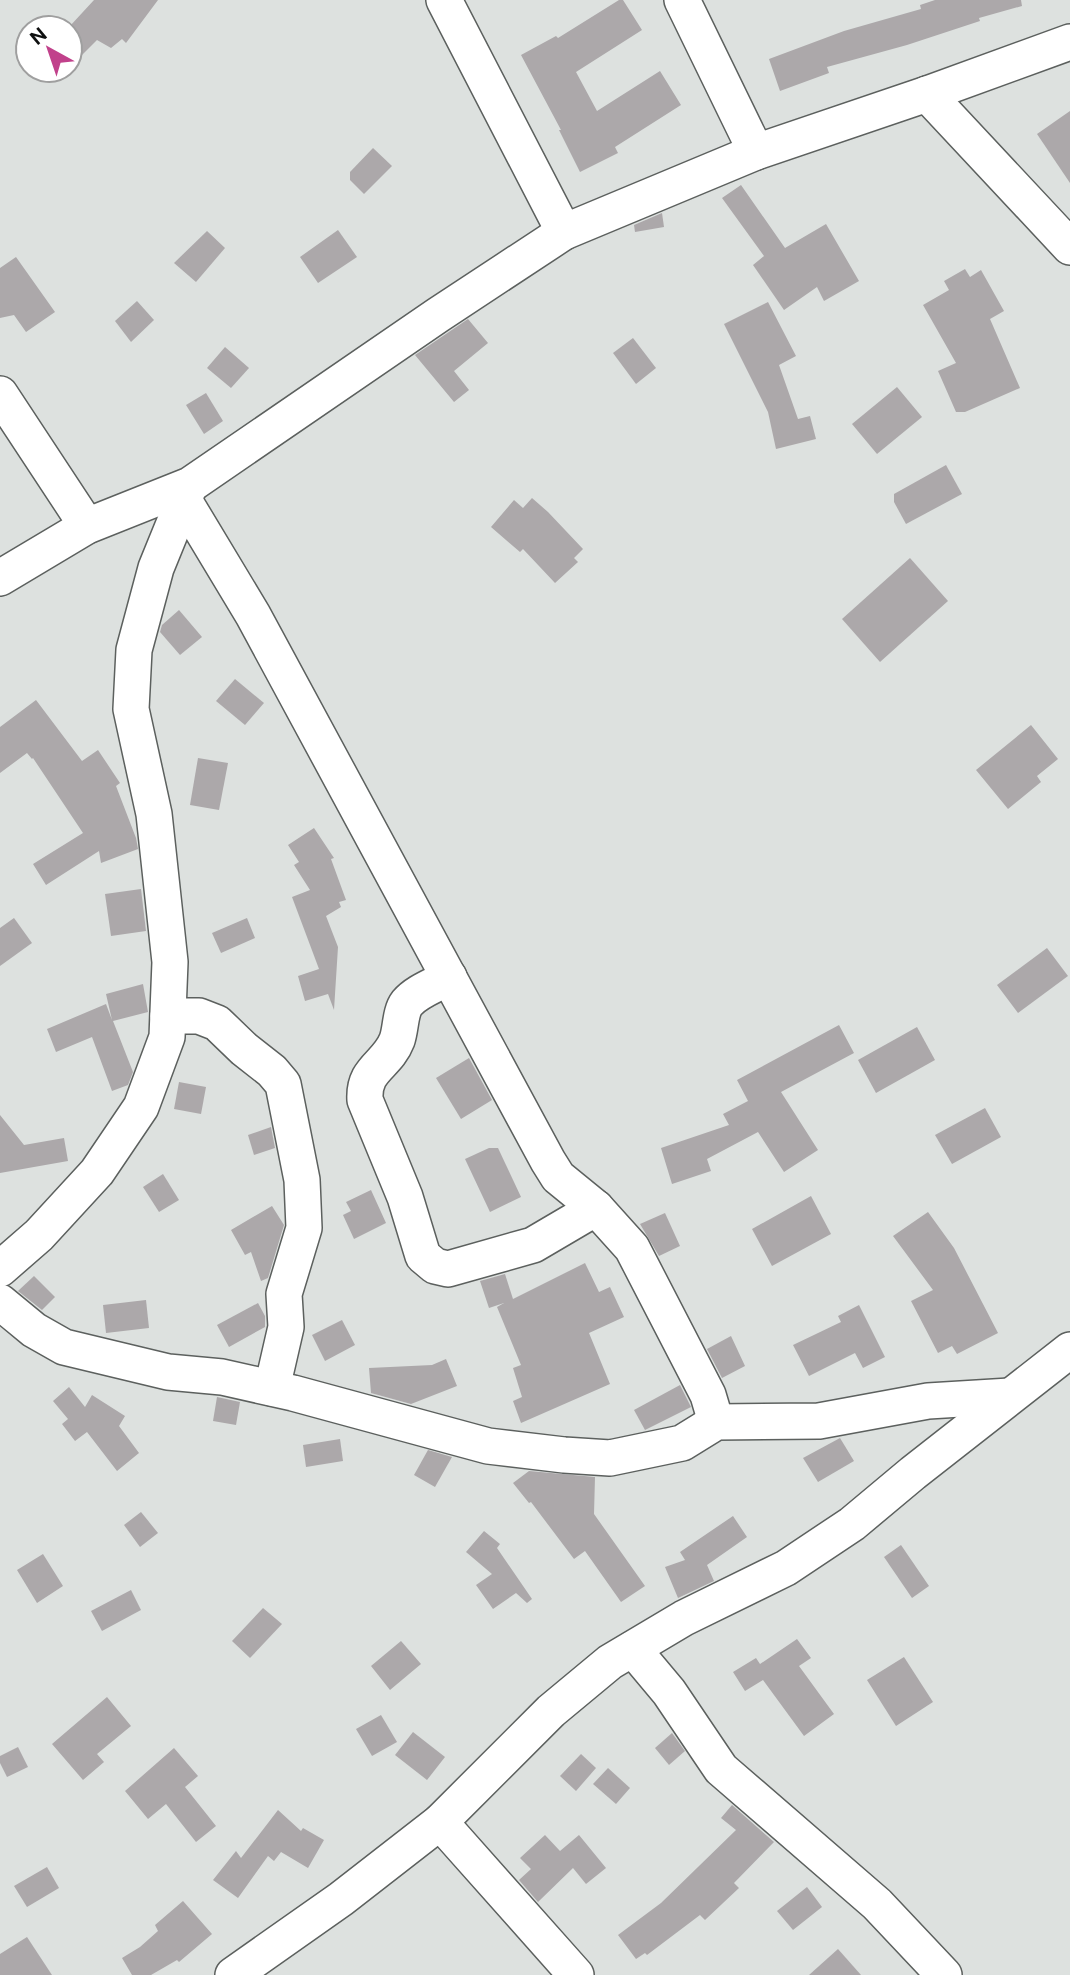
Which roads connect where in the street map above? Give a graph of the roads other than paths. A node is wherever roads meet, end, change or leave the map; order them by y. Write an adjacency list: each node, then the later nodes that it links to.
1 (444, 0): 6 (street)
2 (682, 0): 5 (street)
3 (1070, 42): 4 (street)
4 (927, 94): 5 (street); 7 (street)
5 (756, 152): 6 (street)
6 (564, 232): 9 (street)
7 (1070, 247)
8 (0, 394): 10 (street)
9 (187, 493): 10 (street); 12 (street); 13 (street)
10 (87, 526): 11 (street)
11 (0, 578)
12 (449, 977): 14 (street); 14 (street)
13 (168, 1016): 15 (street); 18 (street)
14 (596, 1208): 20 (street)
15 (0, 1269)
16 (0, 1302): 18 (street)
17 (1070, 1350): 19 (street)
18 (272, 1388): 20 (street)
19 (1010, 1396): 20 (street); 21 (street)
20 (716, 1422)
21 (633, 1649): 22 (street); 25 (street)
22 (440, 1822): 23 (street); 24 (street)
23 (233, 1975)
24 (576, 1975)
25 (944, 1975)

